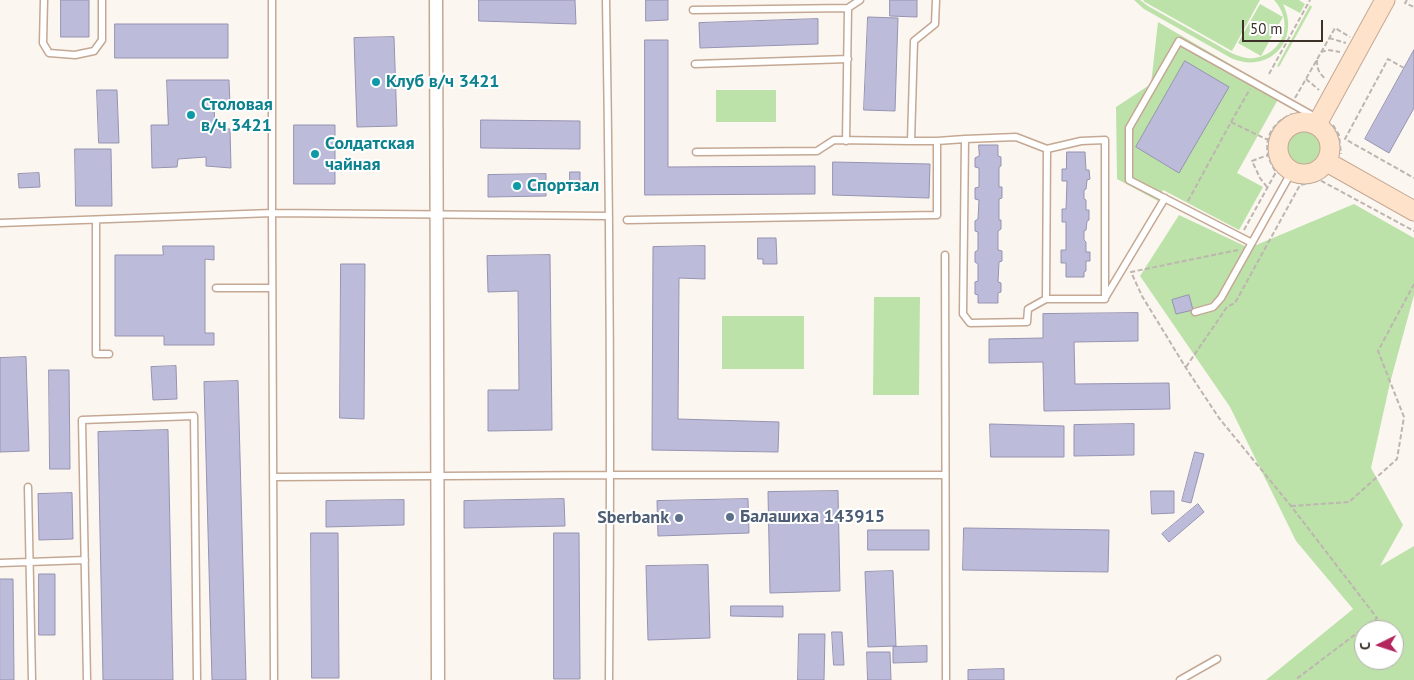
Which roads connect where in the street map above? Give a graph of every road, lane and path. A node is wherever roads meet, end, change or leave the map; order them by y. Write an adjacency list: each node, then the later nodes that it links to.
1 (44, 0): 2 (lane)
2 (102, 0)
3 (272, 0): 47 (lane)
4 (436, 0): 48 (street)
5 (606, 0): 49 (lane)
6 (860, 0): 12 (lane)
7 (936, 0): 35 (lane)
8 (1306, 0): 10 (path)
9 (1407, 0): 13 (path)
10 (1309, 1): 24 (path)
11 (1381, 2): 31 (street)
12 (848, 8): 14 (lane); 20 (lane)
13 (1414, 8)
14 (693, 10)
15 (1329, 38): 16 (path); 17 (path); 18 (path)
16 (1352, 38)
17 (1349, 44)
18 (1321, 52): 19 (path); 21 (path)
19 (1344, 53)
20 (848, 60): 22 (lane); 33 (lane)
21 (1316, 60): 25 (path); 26 (path)
22 (694, 64)
23 (1404, 68): 42 (path)
24 (1269, 74)
25 (1306, 79): 28 (path); 29 (path)
26 (1328, 81)
27 (1251, 87): 30 (path)
28 (1322, 92)
29 (1291, 104): 31 (lane); 44 (lane)
30 (1231, 122): 34 (path); 45 (path)
31 (1323, 122): 40 (street); 40 (path); 41 (street)
32 (964, 139): 36 (lane); 37 (lane); 59 (lane)
33 (846, 140): 35 (lane); 38 (lane)
34 (1268, 140)
35 (911, 142): 36 (lane)
36 (937, 142): 51 (lane)
37 (1047, 149): 59 (lane); 60 (lane)
38 (696, 152)
39 (1268, 155): 43 (path)
40 (1334, 159): 41 (street); 46 (street)
41 (1292, 171): 54 (lane)
42 (1414, 178)
43 (1267, 187)
44 (1165, 198): 54 (lane); 60 (lane)
45 (1187, 203)
46 (1414, 211)
47 (272, 213): 48 (lane); 50 (lane); 58 (lane)
48 (436, 214): 49 (lane); 66 (street)
49 (610, 216): 64 (lane)
50 (96, 220): 52 (lane); 62 (lane)
51 (626, 220)
52 (0, 224)
53 (1414, 231): 63 (path)
54 (1251, 245): 61 (lane); 63 (path)
55 (945, 255): 65 (lane)
56 (1414, 284): 69 (path)
57 (216, 288): 58 (lane)
58 (272, 288): 67 (lane)
59 (1046, 299): 60 (lane)
60 (1105, 299)
61 (1195, 312)
62 (110, 354)
63 (1186, 368): 69 (path)
64 (611, 475): 65 (lane); 66 (lane); 79 (lane)
65 (946, 475): 80 (lane)
66 (437, 476): 67 (lane); 78 (street)
67 (273, 477): 77 (lane)
68 (28, 487): 71 (lane)
69 (1291, 506): 82 (path)
70 (85, 560): 71 (lane); 75 (lane); 76 (lane)
71 (29, 562): 72 (lane); 74 (lane)
72 (0, 563)
73 (1217, 658): 81 (lane)
74 (32, 680)
75 (87, 680)
76 (197, 680)
77 (274, 680)
78 (438, 680)
79 (609, 680)
80 (946, 680)
81 (1180, 680)
82 (1295, 680)

